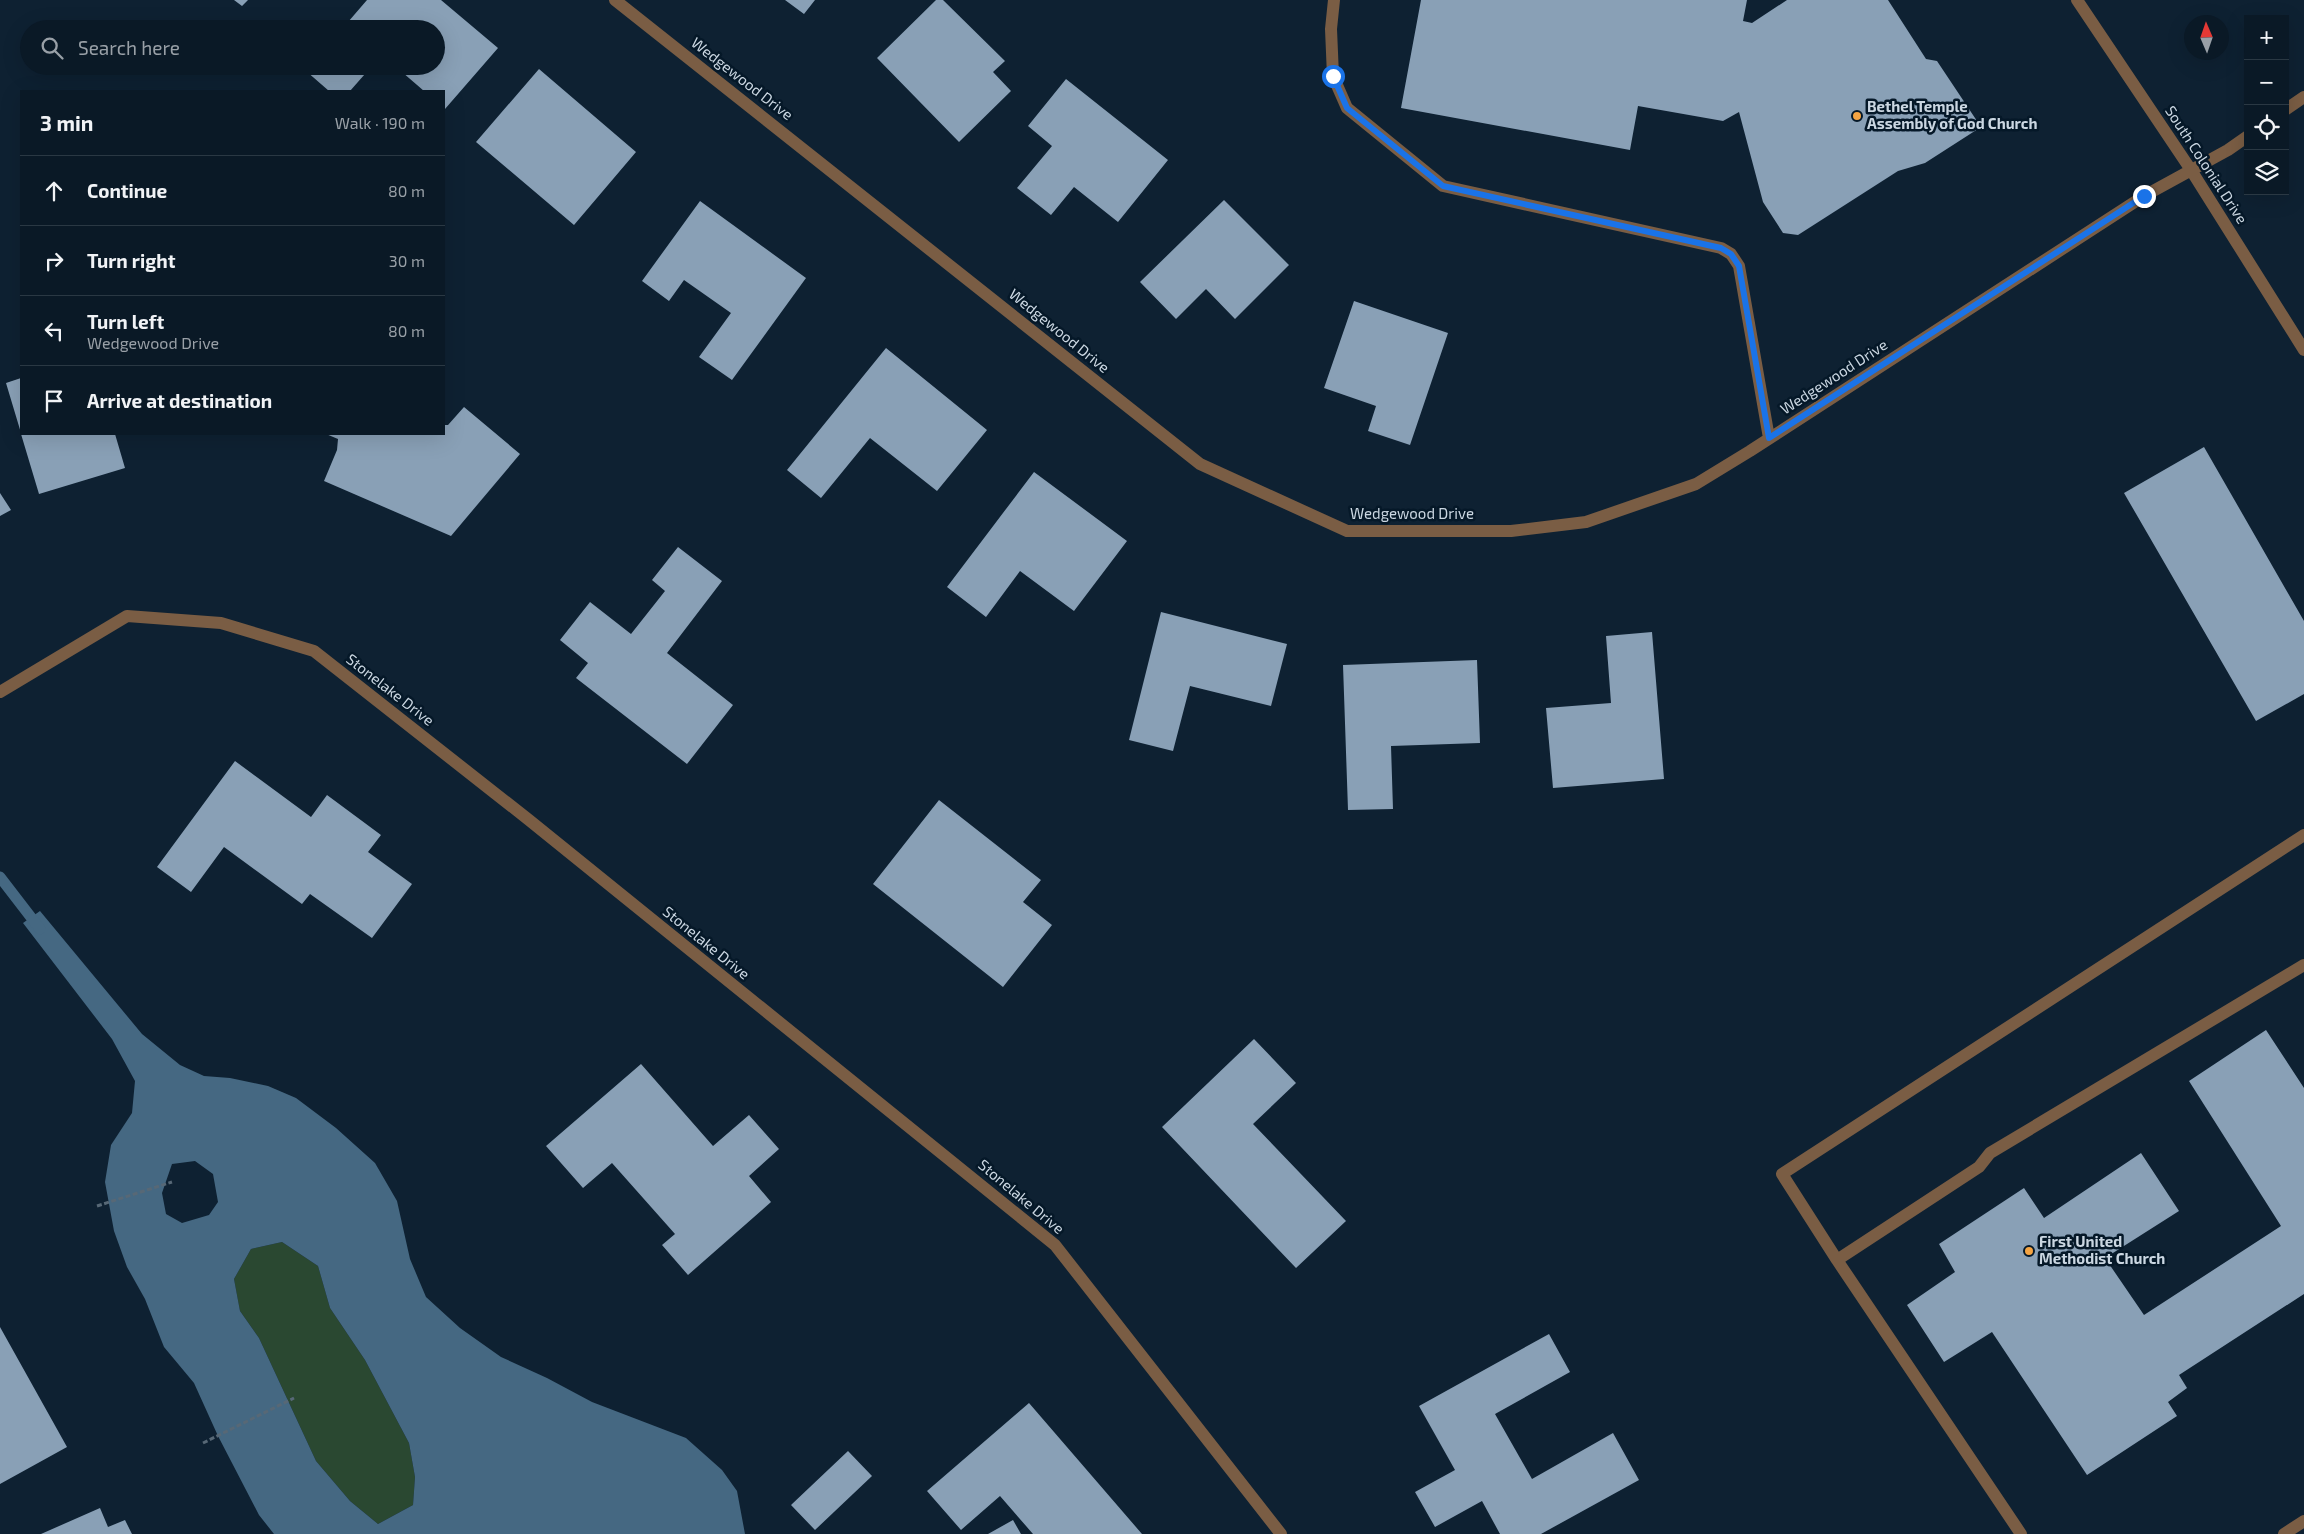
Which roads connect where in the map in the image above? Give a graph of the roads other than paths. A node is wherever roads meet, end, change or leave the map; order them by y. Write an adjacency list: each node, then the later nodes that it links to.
1 (615, 0): 9 (street, Wedgewood Drive)
2 (1334, 0): 9 (street)
3 (2077, 0): 7 (street, South Colonial Drive)
4 (2304, 97): 5 (street)
5 (2289, 107)
6 (2244, 138): 7 (street, Wedgewood Drive)
7 (2191, 170): 8 (street, South Colonial Drive); 9 (street, Wedgewood Drive)
8 (2304, 350)
9 (1769, 438)
10 (0, 692): 15 (street, Stonelake Drive)
11 (2304, 835): 13 (street)
12 (2304, 965): 13 (street)
13 (1837, 1260): 16 (street)
14 (2304, 1521): 17 (street)
15 (1281, 1534)
16 (2021, 1534)
17 (2284, 1534)

